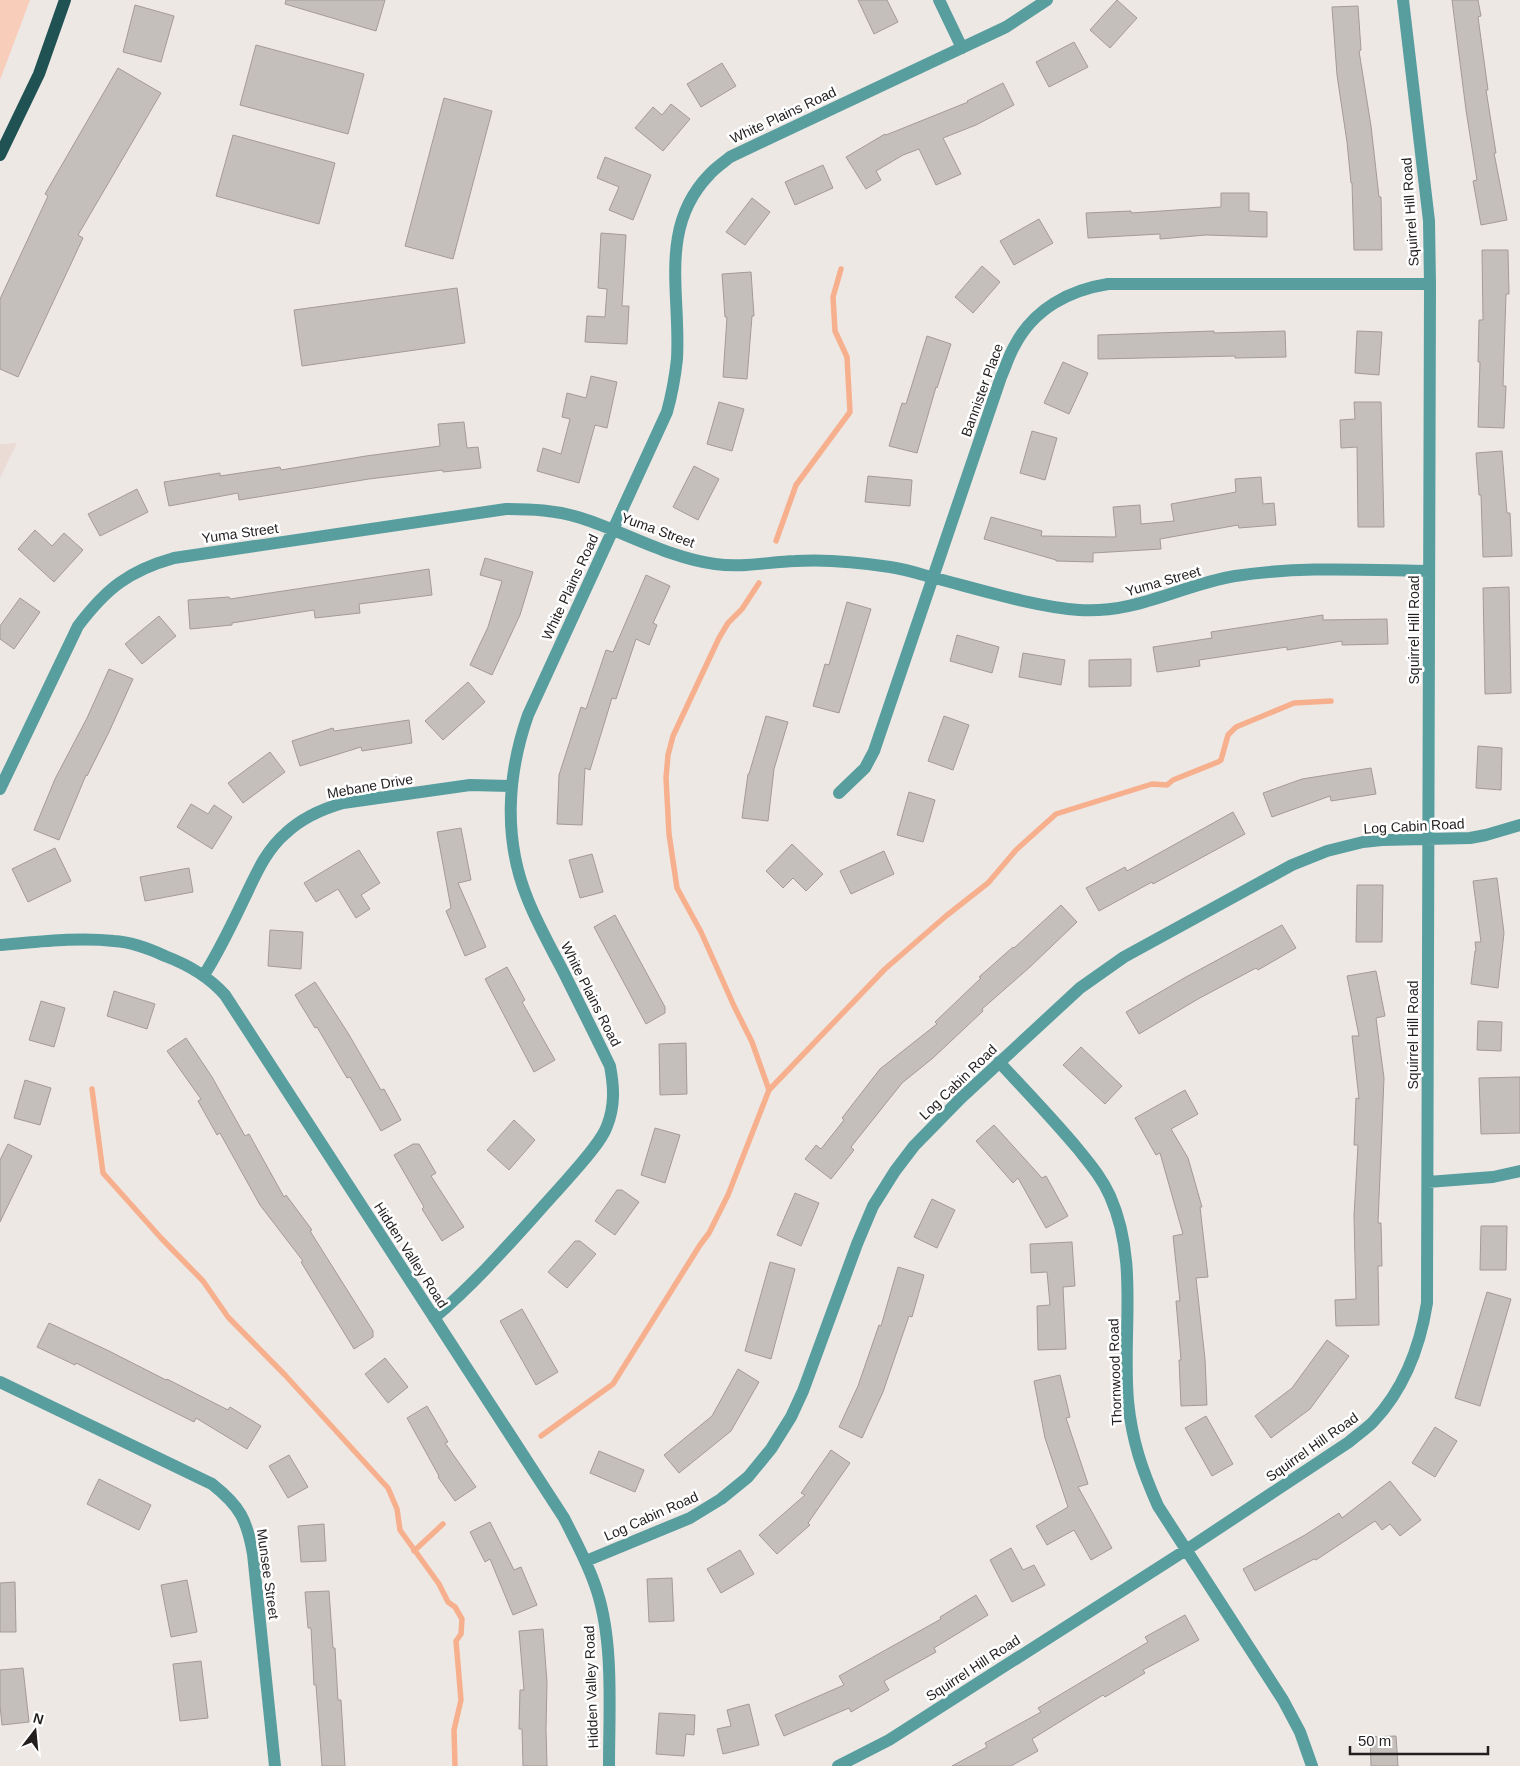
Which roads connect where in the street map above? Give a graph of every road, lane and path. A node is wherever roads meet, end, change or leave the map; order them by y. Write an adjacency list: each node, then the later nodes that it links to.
1 (65, 0): 6 (main road)
2 (939, 0): 5 (street)
3 (1048, 0): 5 (street, White Plains Road)
4 (1403, 0): 7 (street, Squirrel Hill Road)
5 (962, 48): 8 (street, White Plains Road)
6 (0, 155)
7 (1430, 284): 9 (street, Squirrel Hill Road); 10 (street, Bannister Place)
8 (613, 530): 10 (street, Yuma Street); 11 (street, White Plains Road); 12 (street, Yuma Street)
9 (1430, 571): 10 (street, Yuma Street); 15 (street, Squirrel Hill Road)
10 (934, 578): 13 (street, Bannister Place)
11 (511, 786): 17 (street, Mebane Drive); 21 (street, White Plains Road)
12 (0, 789)
13 (838, 793)
14 (1520, 825): 15 (street, Log Cabin Road)
15 (1429, 840): 18 (street, Log Cabin Road); 20 (street, Squirrel Hill Road)
16 (0, 945): 17 (street, Hidden Valley Road)
17 (204, 975): 21 (street, Hidden Valley Road)
18 (999, 1062): 23 (street, Thornwood Road); 24 (street, Log Cabin Road)
19 (1520, 1171): 20 (street)
20 (1428, 1182): 23 (street, Squirrel Hill Road)
21 (434, 1318): 24 (street, Hidden Valley Road)
22 (0, 1382): 25 (street, Munsee Street)
23 (1186, 1550): 27 (street, Squirrel Hill Road); 28 (street, Thornwood Road)
24 (586, 1561): 26 (street, Hidden Valley Road)
25 (275, 1766)
26 (609, 1766)
27 (838, 1766)
28 (1312, 1766)

